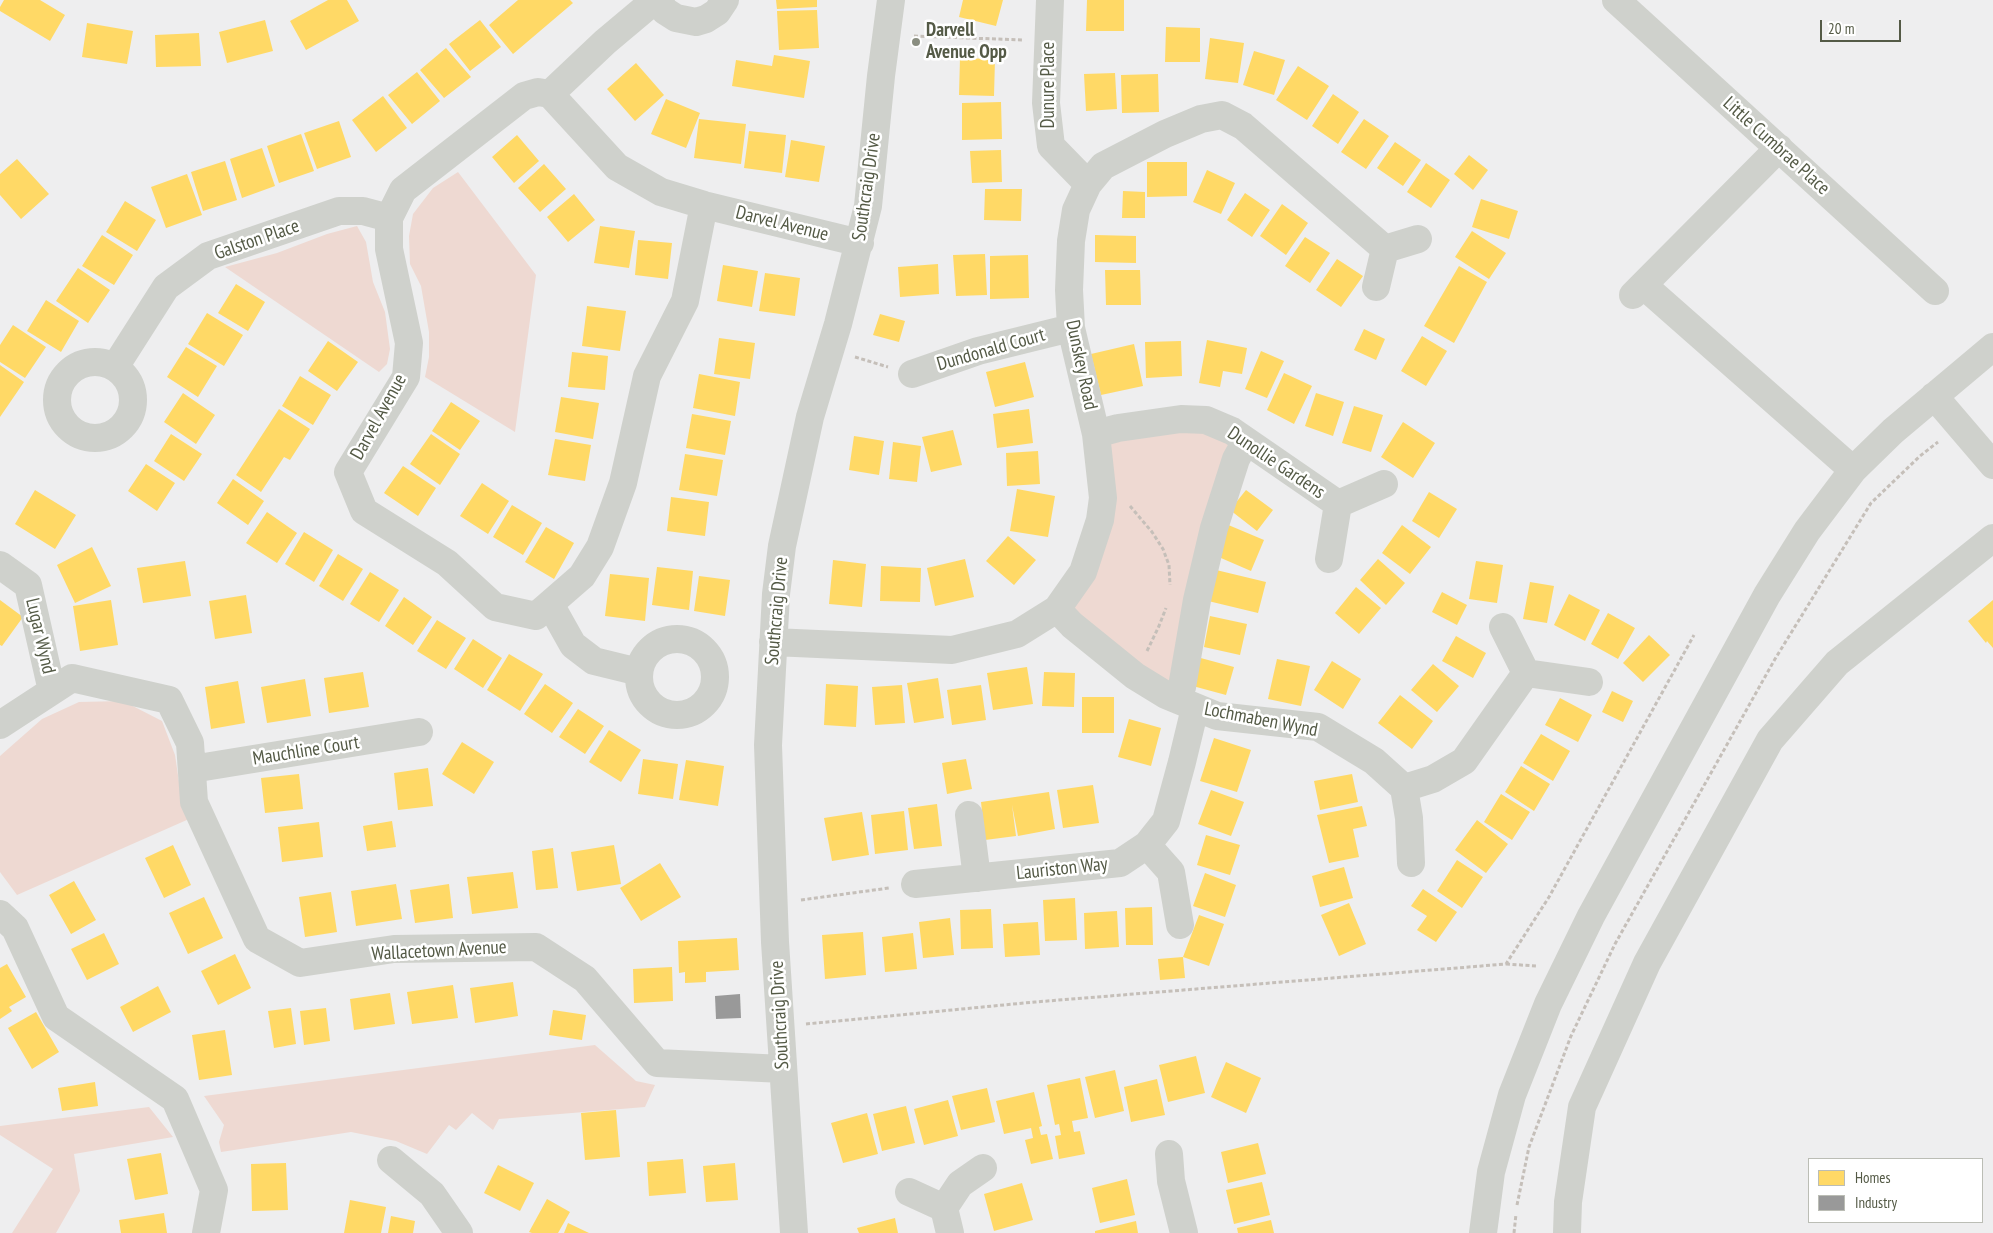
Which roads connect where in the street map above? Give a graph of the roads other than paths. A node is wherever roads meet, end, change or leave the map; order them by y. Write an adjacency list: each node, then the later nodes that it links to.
1 (657, 0): 2 (street); 6 (street)
2 (725, 0)
3 (891, 0): 12 (street, Southcraig Drive)
4 (1050, 0): 8 (street, Dunure Place)
5 (1616, 0): 7 (street, Little Cumbrae Place)
6 (550, 94): 9 (street, Darvel Avenue); 10 (street, Darvel Avenue)
7 (1778, 148): 15 (street, Little Cumbrae Place); 24 (street)
8 (1088, 184): 13 (street, Dunskey Road); 16 (street, Dunskey Road)
9 (704, 205): 12 (street, Darvel Avenue); 30 (street, Darvel Avenue)
10 (389, 218): 18 (street, Galston Place); 30 (street, Darvel Avenue)
11 (1418, 239): 13 (street)
12 (860, 243): 33 (street, Southcraig Drive)
13 (1385, 249): 14 (street)
14 (1376, 287)
15 (1936, 291)
16 (1070, 328): 19 (street, Dundonald Court); 21 (street, Dunskey Road)
17 (1993, 348): 20 (street)
18 (115, 367)
19 (912, 374)
20 (1934, 396): 23 (street); 24 (street)
21 (1096, 434): 22 (street, Dunollie Gardens); 31 (street, Dunskey Road)
22 (1246, 441): 26 (street, Dunollie Gardens); 38 (street, Lauriston Way)
23 (1993, 465)
24 (1852, 470): 60 (street)
25 (1384, 484): 26 (street, Dunollie Gardens)
26 (1338, 504): 28 (street, Dunollie Gardens)
27 (1993, 538): 61 (street)
28 (1329, 559)
29 (0, 565): 37 (street, Lugar Wynd)
30 (550, 604): 34 (street)
31 (1057, 609): 33 (street, Dunskey Road); 38 (street, Lochmaben Wynd)
32 (1503, 627): 35 (street)
33 (773, 642): 50 (street, Southcraig Drive)
34 (639, 672)
35 (1526, 673): 36 (street); 42 (street)
36 (1589, 682)
37 (52, 691): 39 (street, Wallacetown Avenue); 41 (street, Wallacetown Avenue)
38 (1186, 704): 42 (street, Lochmaben Wynd); 44 (street, Lauriston Way)
39 (0, 725)
40 (420, 732): 41 (street, Mauchline Court)
41 (192, 770): 50 (street, Wallacetown Avenue)
42 (1404, 788): 45 (street)
43 (969, 815): 46 (street)
44 (1147, 845): 46 (street, Lauriston Way); 49 (street)
45 (1411, 863)
46 (977, 878): 47 (street, Lauriston Way)
47 (914, 884)
48 (0, 914): 56 (street)
49 (1180, 925)
50 (783, 1069): 58 (street, Southcraig Drive)
51 (1169, 1154): 59 (street)
52 (391, 1160): 57 (street)
53 (983, 1168): 55 (street)
54 (909, 1192): 55 (street)
55 (947, 1221)
56 (206, 1233)
57 (459, 1233)
58 (794, 1233)
59 (1184, 1233)
60 (1483, 1233)
61 (1567, 1233)

